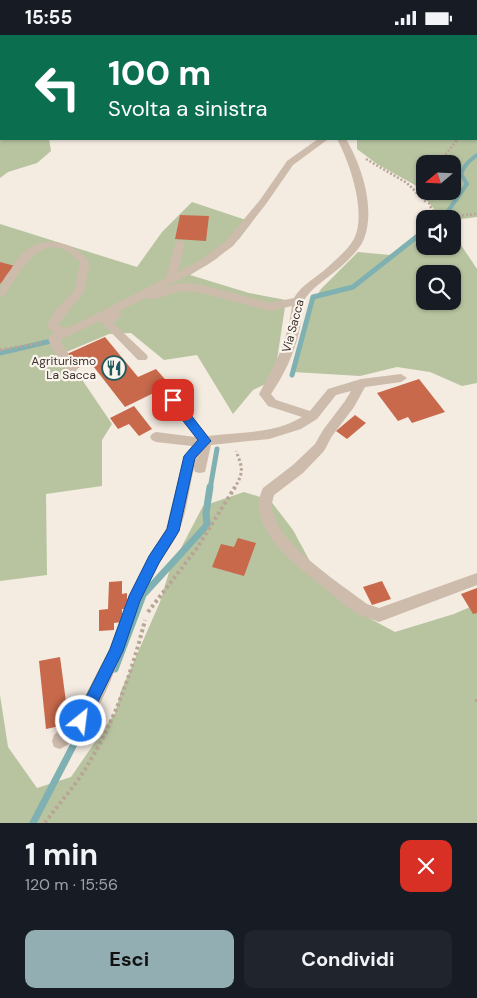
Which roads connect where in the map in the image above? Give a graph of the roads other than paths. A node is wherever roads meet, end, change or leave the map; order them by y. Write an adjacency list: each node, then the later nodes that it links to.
1 (320, 140): 4 (street)
2 (342, 140): 6 (street, Via Sacca)
3 (180, 243): 4 (street)
4 (171, 279): 7 (street)
5 (0, 293): 7 (street)
6 (298, 301): 8 (street); 13 (street, Via Sacca)
7 (65, 332): 9 (street)
8 (142, 357)
9 (72, 369)
10 (401, 378): 11 (street)
11 (361, 383): 13 (street); 17 (street)
12 (173, 400): 15 (street)
13 (313, 415): 15 (street)
14 (156, 437): 15 (street)
15 (201, 441): 16 (street); 18 (street)
16 (200, 468)
17 (477, 579)
18 (60, 741)

